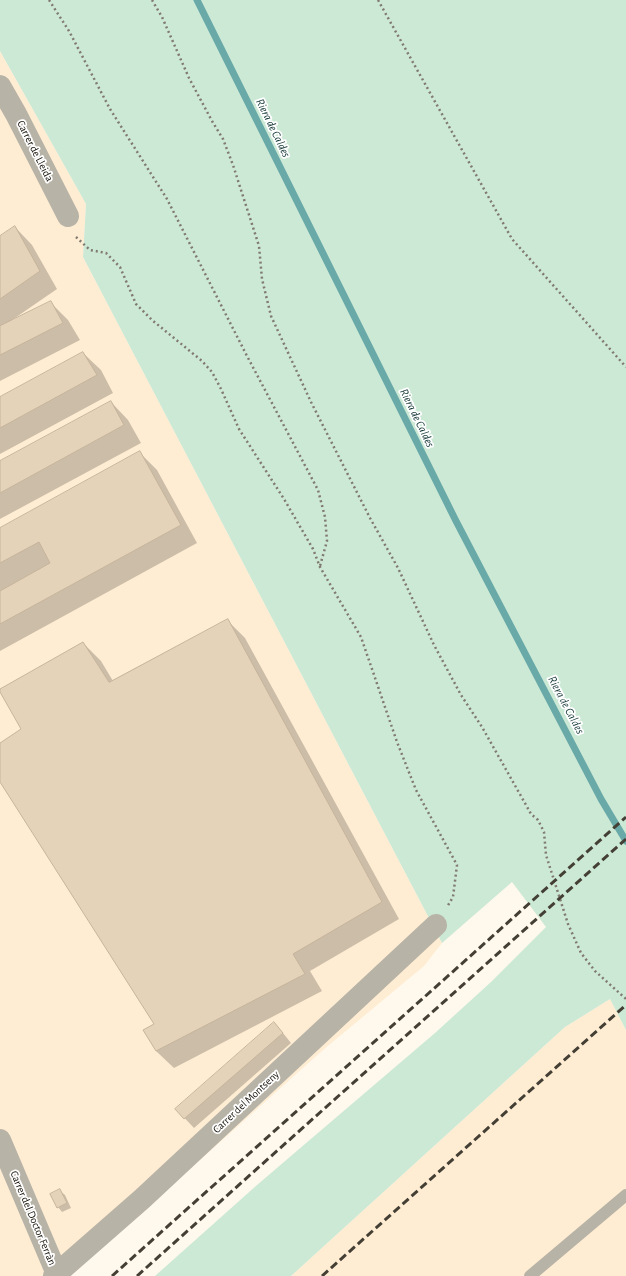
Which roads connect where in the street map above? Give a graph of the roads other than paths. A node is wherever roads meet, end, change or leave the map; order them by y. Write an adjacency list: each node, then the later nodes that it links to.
1 (0, 86): 2 (street, Carrer de Lleida)
2 (68, 216)
3 (436, 925): 6 (street, Carrer del Montseny)
4 (0, 1140): 6 (street, Carrer del Doctor Ferràn)
5 (626, 1195): 7 (lane)
6 (55, 1275)
7 (530, 1276)

